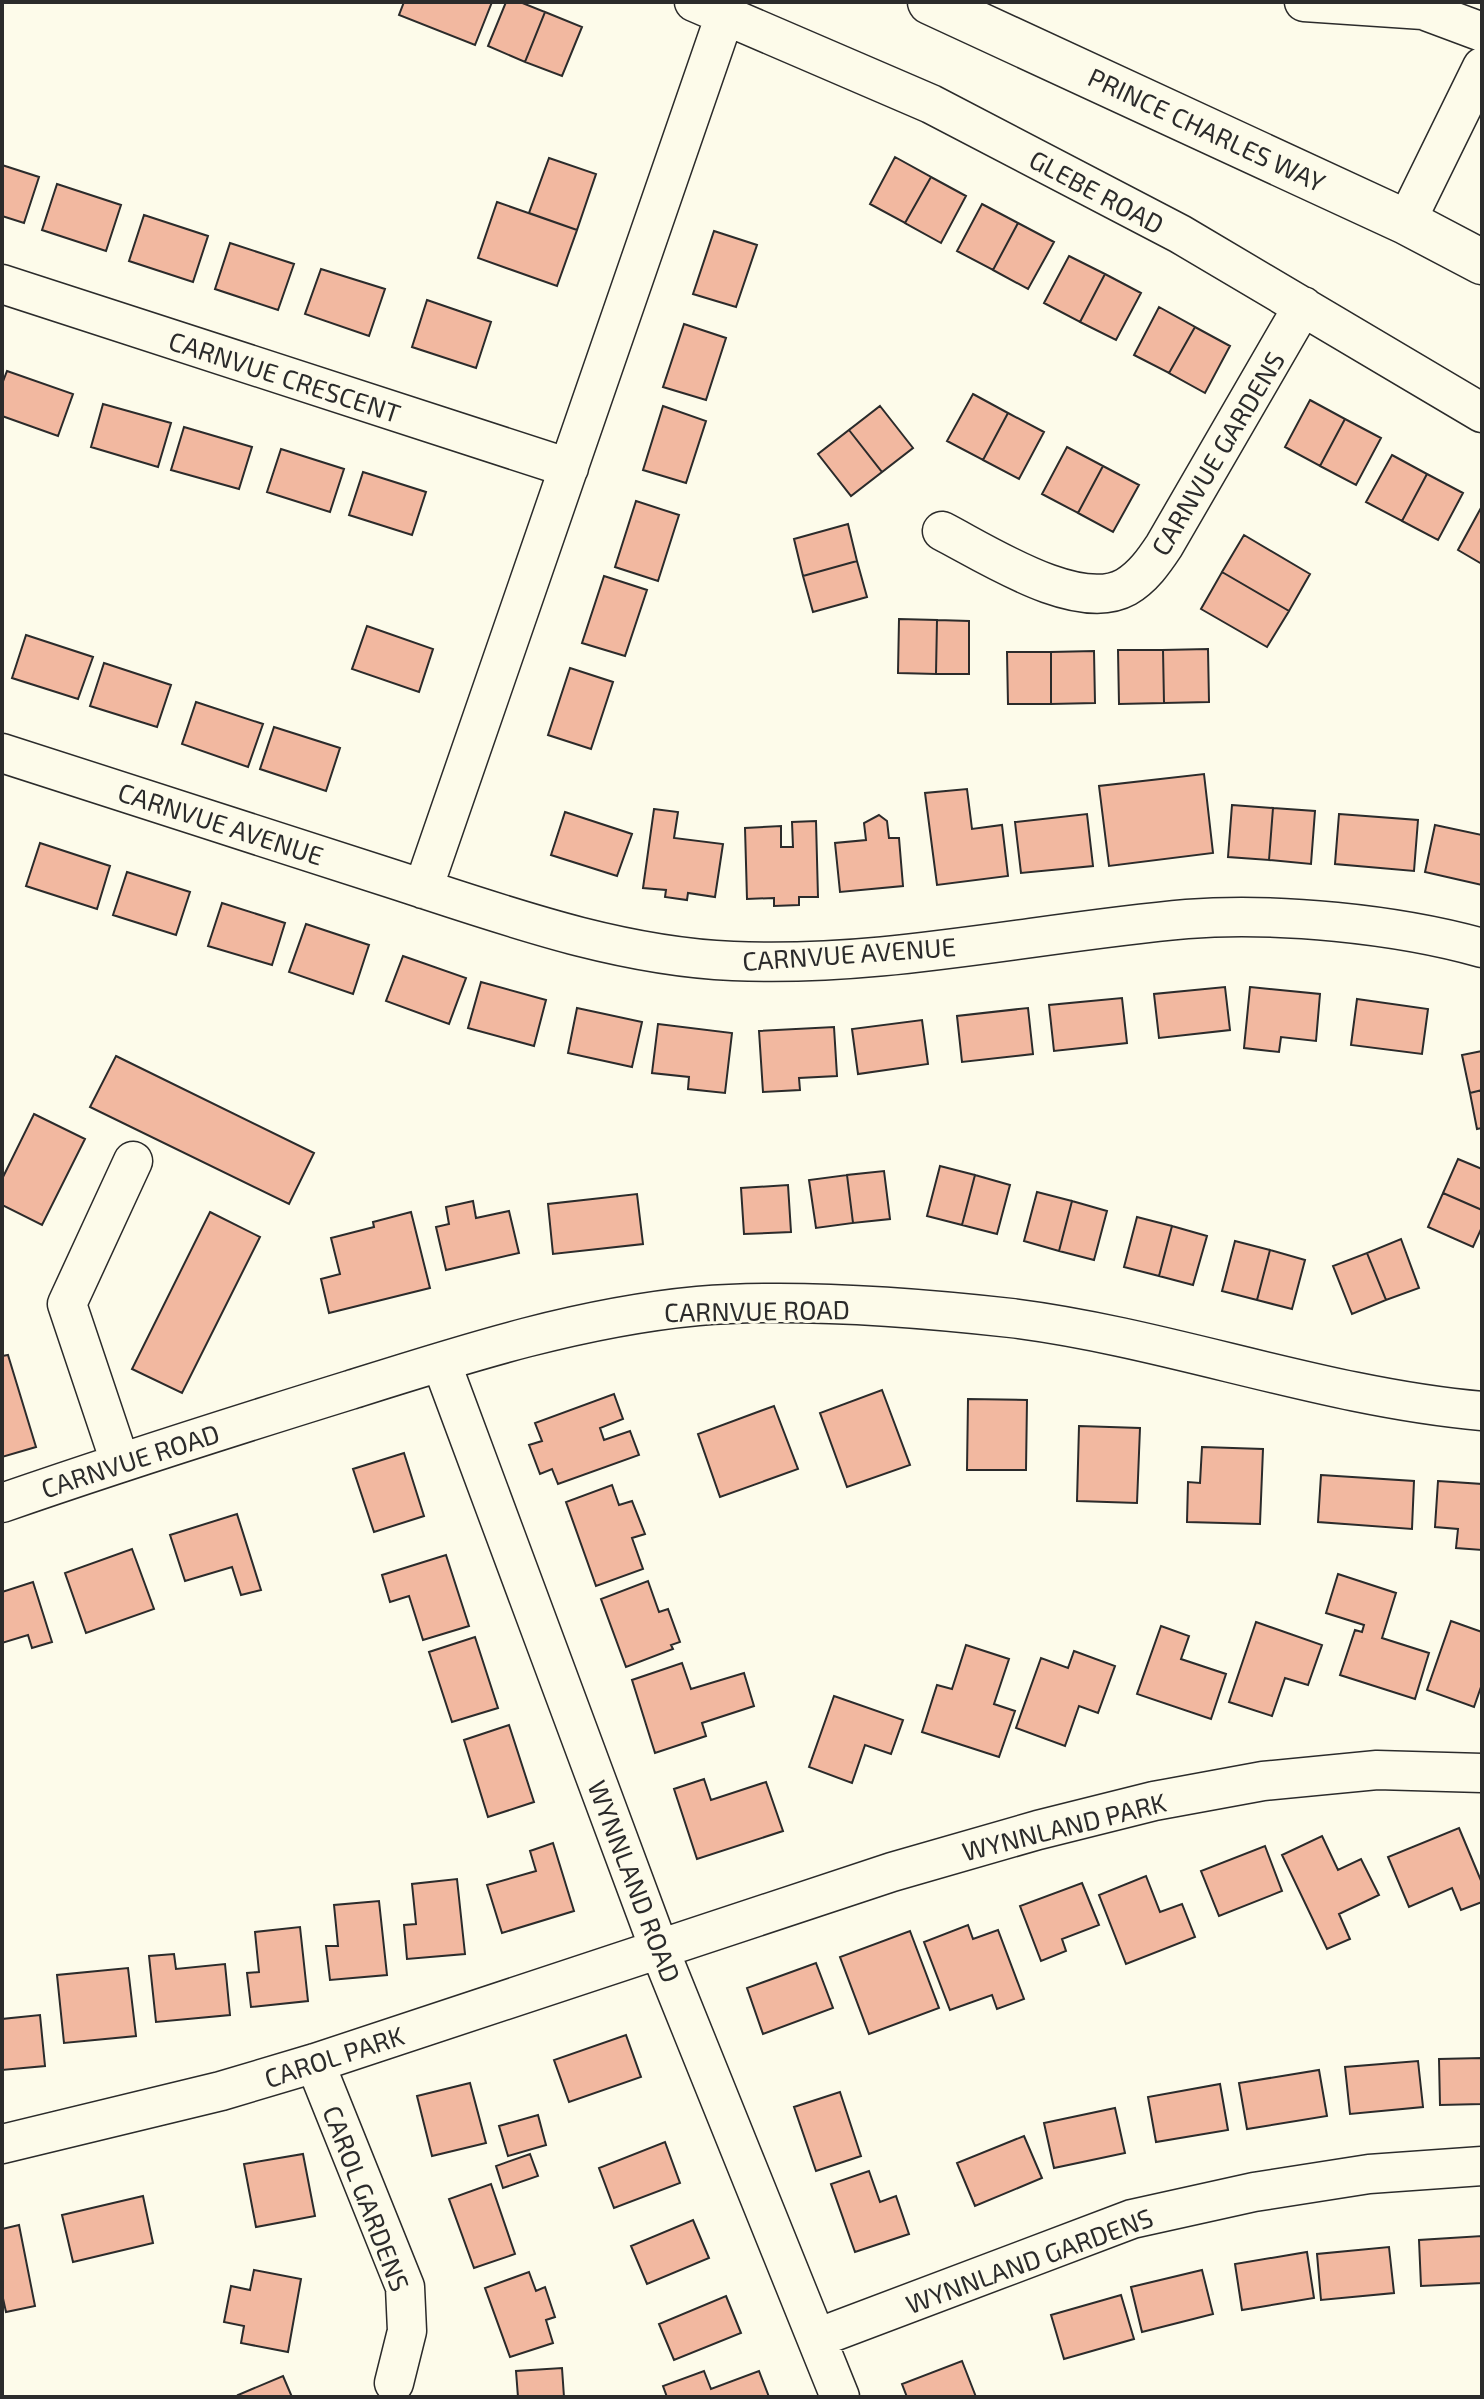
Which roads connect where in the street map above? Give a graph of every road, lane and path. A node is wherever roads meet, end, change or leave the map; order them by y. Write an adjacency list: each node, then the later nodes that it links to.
1 (930, 2): 6 (street, PRINCE CHARLES WAY)
2 (1304, 2): 4 (street)
3 (709, 8): 9 (street, GLEBE ROAD); 11 (street)
4 (1482, 32)
5 (1482, 67): 6 (street)
6 (1406, 222): 7 (street, PRINCE CHARLES WAY)
7 (1482, 262)
8 (2, 284): 11 (street, CARNVUE CRESCENT)
9 (1303, 306): 10 (street, GLEBE ROAD); 12 (street, CARNVUE GARDENS)
10 (1482, 413)
11 (569, 468): 14 (street)
12 (942, 531)
13 (2, 753): 14 (street, CARNVUE AVENUE)
14 (423, 889): 15 (street, CARNVUE AVENUE)
15 (1482, 948)
16 (133, 1161): 19 (street)
17 (441, 1362): 18 (street, CARNVUE ROAD); 19 (street, CARNVUE ROAD); 22 (street, WYNNLAND ROAD)
18 (1480, 1407)
19 (120, 1462): 20 (street, CARNVUE ROAD)
20 (2, 1503)
21 (1482, 1773): 22 (street, WYNNLAND PARK)
22 (660, 1951): 23 (street, CAROL PARK); 26 (street, WYNNLAND ROAD)
23 (315, 2063): 24 (street, CAROL PARK); 27 (street, CAROL GARDENS)
24 (2, 2144)
25 (1482, 2166): 26 (street, WYNNLAND GARDENS)
26 (817, 2338): 28 (street, WYNNLAND ROAD)
27 (394, 2383)
28 (840, 2397)

